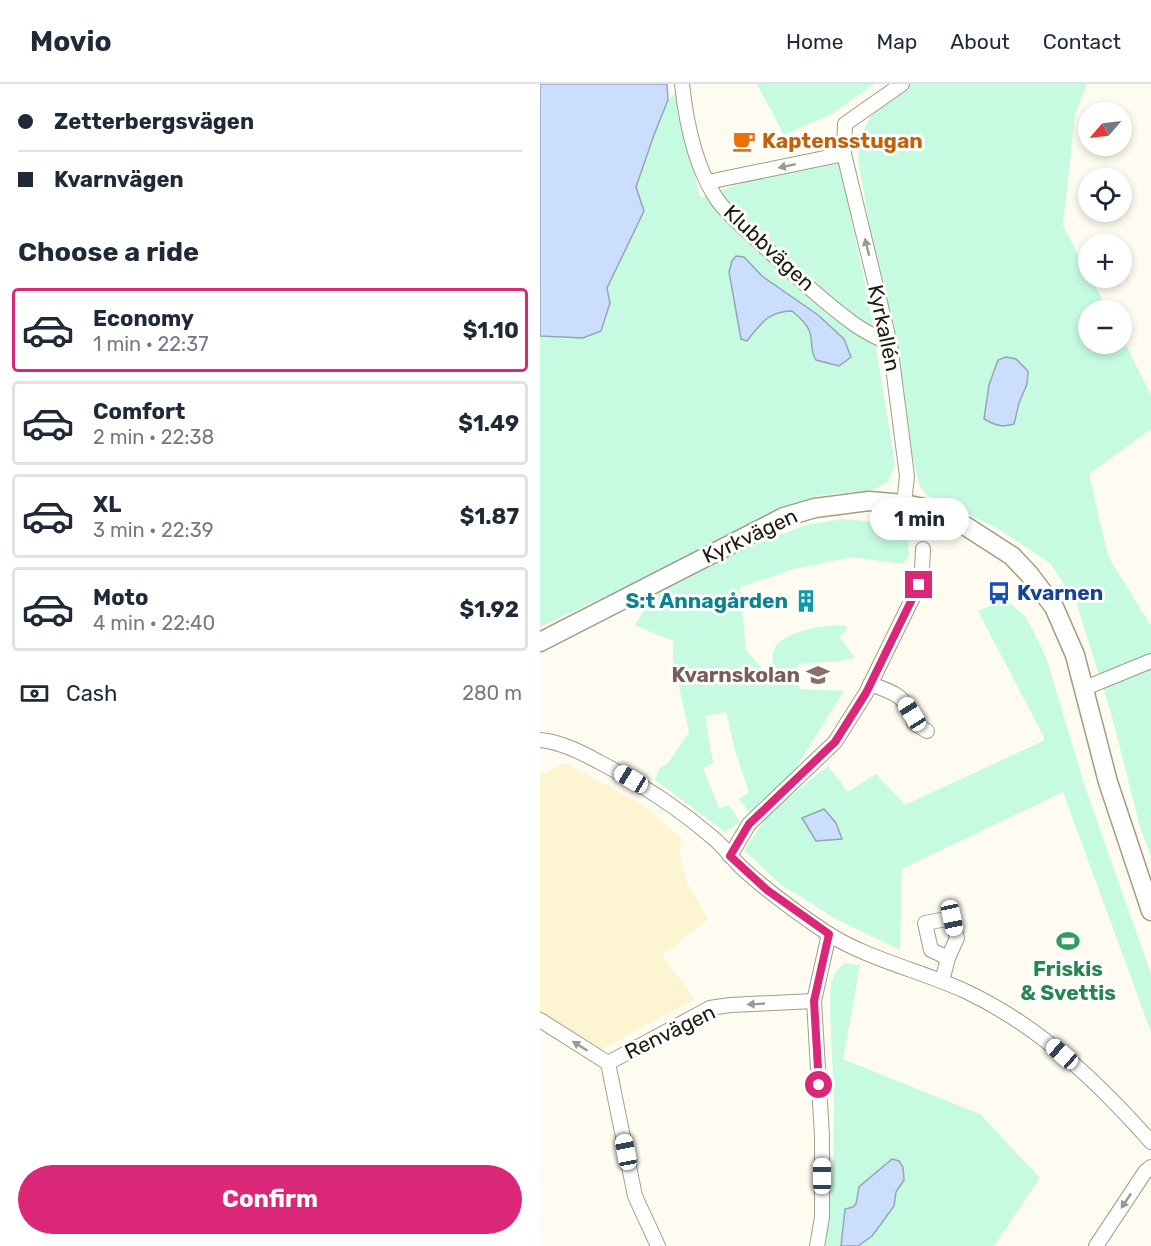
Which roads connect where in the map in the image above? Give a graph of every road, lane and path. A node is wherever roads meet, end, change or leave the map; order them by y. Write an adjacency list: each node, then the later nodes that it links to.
1 (682, 84): 4 (street, Klubbvägen)
2 (902, 84): 3 (street, Kyrkallén)
3 (844, 154): 4 (street, one-way to 4); 5 (street, Kyrkallén, one-way to 3)
4 (708, 182): 5 (street, Klubbvägen)
5 (890, 344): 6 (street, Kyrkallén)
6 (904, 504): 8 (street, Kyrkvägen); 11 (street, Kyrkvägen)
7 (923, 549): 10 (street)
8 (540, 642)
9 (1151, 661): 11 (street)
10 (870, 684): 12 (street); 14 (street)
11 (1085, 688): 15 (street, Kyrkvägen)
12 (927, 731)
13 (540, 740): 14 (street)
14 (730, 856): 16 (street)
15 (1151, 911)
16 (829, 934): 18 (street); 19 (street)
17 (948, 958): 18 (street)
18 (942, 981): 22 (street)
19 (814, 1001): 21 (street, Renvägen, one-way to 21); 26 (street)
20 (540, 1020): 21 (street, Renvägen, one-way to 20)
21 (608, 1064): 25 (street)
22 (1151, 1142)
23 (1151, 1167): 24 (street, one-way to 24)
24 (1099, 1241)
25 (658, 1246)
26 (817, 1246)

